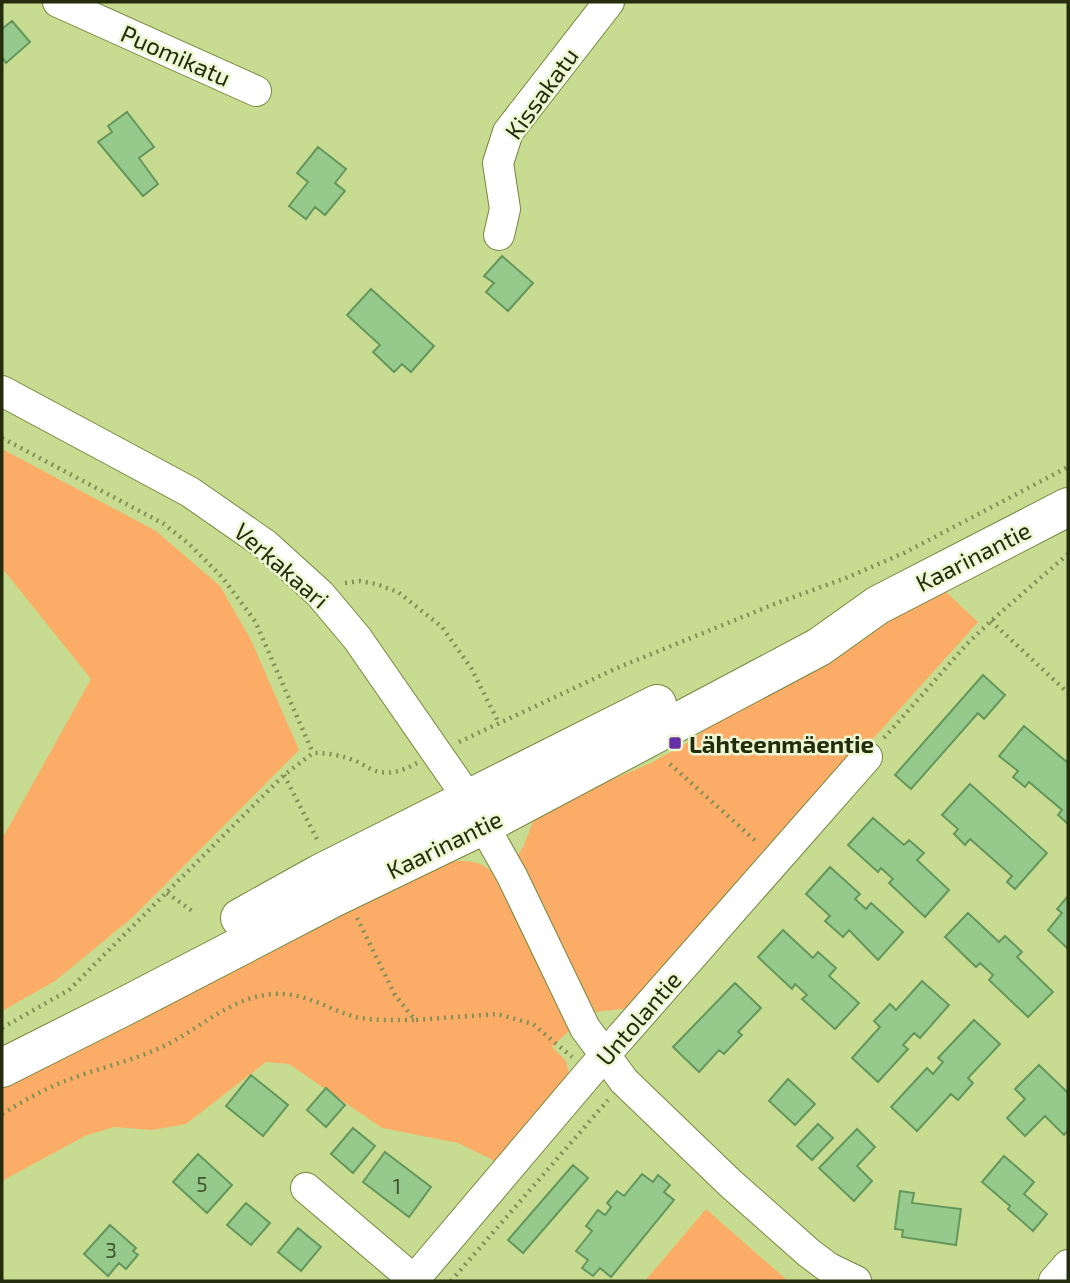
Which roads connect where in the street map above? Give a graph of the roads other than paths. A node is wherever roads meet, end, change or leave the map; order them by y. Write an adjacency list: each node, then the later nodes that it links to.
1 (58, 2): 3 (street, Puomikatu)
2 (609, 2): 4 (street, Kissakatu)
3 (256, 91)
4 (499, 235)
5 (2, 391): 8 (street, Verkakaari)
6 (1068, 507): 8 (main road, Kaarinantie)
7 (867, 757): 9 (street, Untolantie)
8 (476, 812): 9 (street); 10 (main road, Kaarinantie); 11 (main road, Kaarinantie)
9 (605, 1055): 14 (street, Untolantie); 15 (street)
10 (2, 1062)
11 (2, 1068)
12 (306, 1188): 14 (street)
13 (1068, 1265): 16 (street)
14 (414, 1281)
15 (856, 1281)
16 (1054, 1281)

